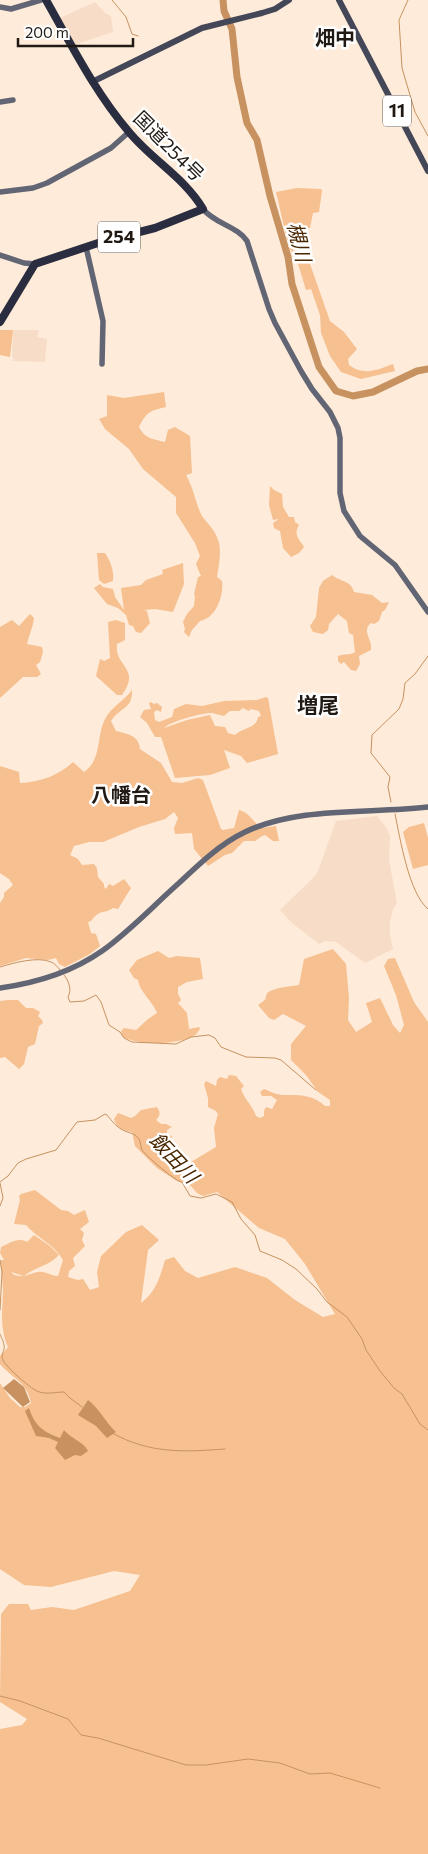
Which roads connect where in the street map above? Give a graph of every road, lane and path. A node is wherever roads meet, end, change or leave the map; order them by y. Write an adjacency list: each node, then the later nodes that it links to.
1 (41, 0): 5 (street)
2 (46, 0): 6 (highway, 国道254号)
3 (288, 0): 6 (main road)
4 (339, 0): 10 (main road, 11)
5 (0, 7)
6 (92, 82): 9 (highway, 国道254号)
7 (13, 100): 8 (street)
8 (0, 102)
9 (129, 132): 11 (street); 12 (highway, 国道254号)
10 (428, 171)
11 (0, 192)
12 (203, 209): 13 (highway, 国道254号 / 254); 18 (street)
13 (86, 247): 15 (highway, 国道254号 / 254); 17 (street)
14 (0, 255): 15 (street)
15 (35, 264): 16 (highway)
16 (0, 322)
17 (102, 364)
18 (428, 612)
19 (428, 807): 20 (street)
20 (0, 988)

